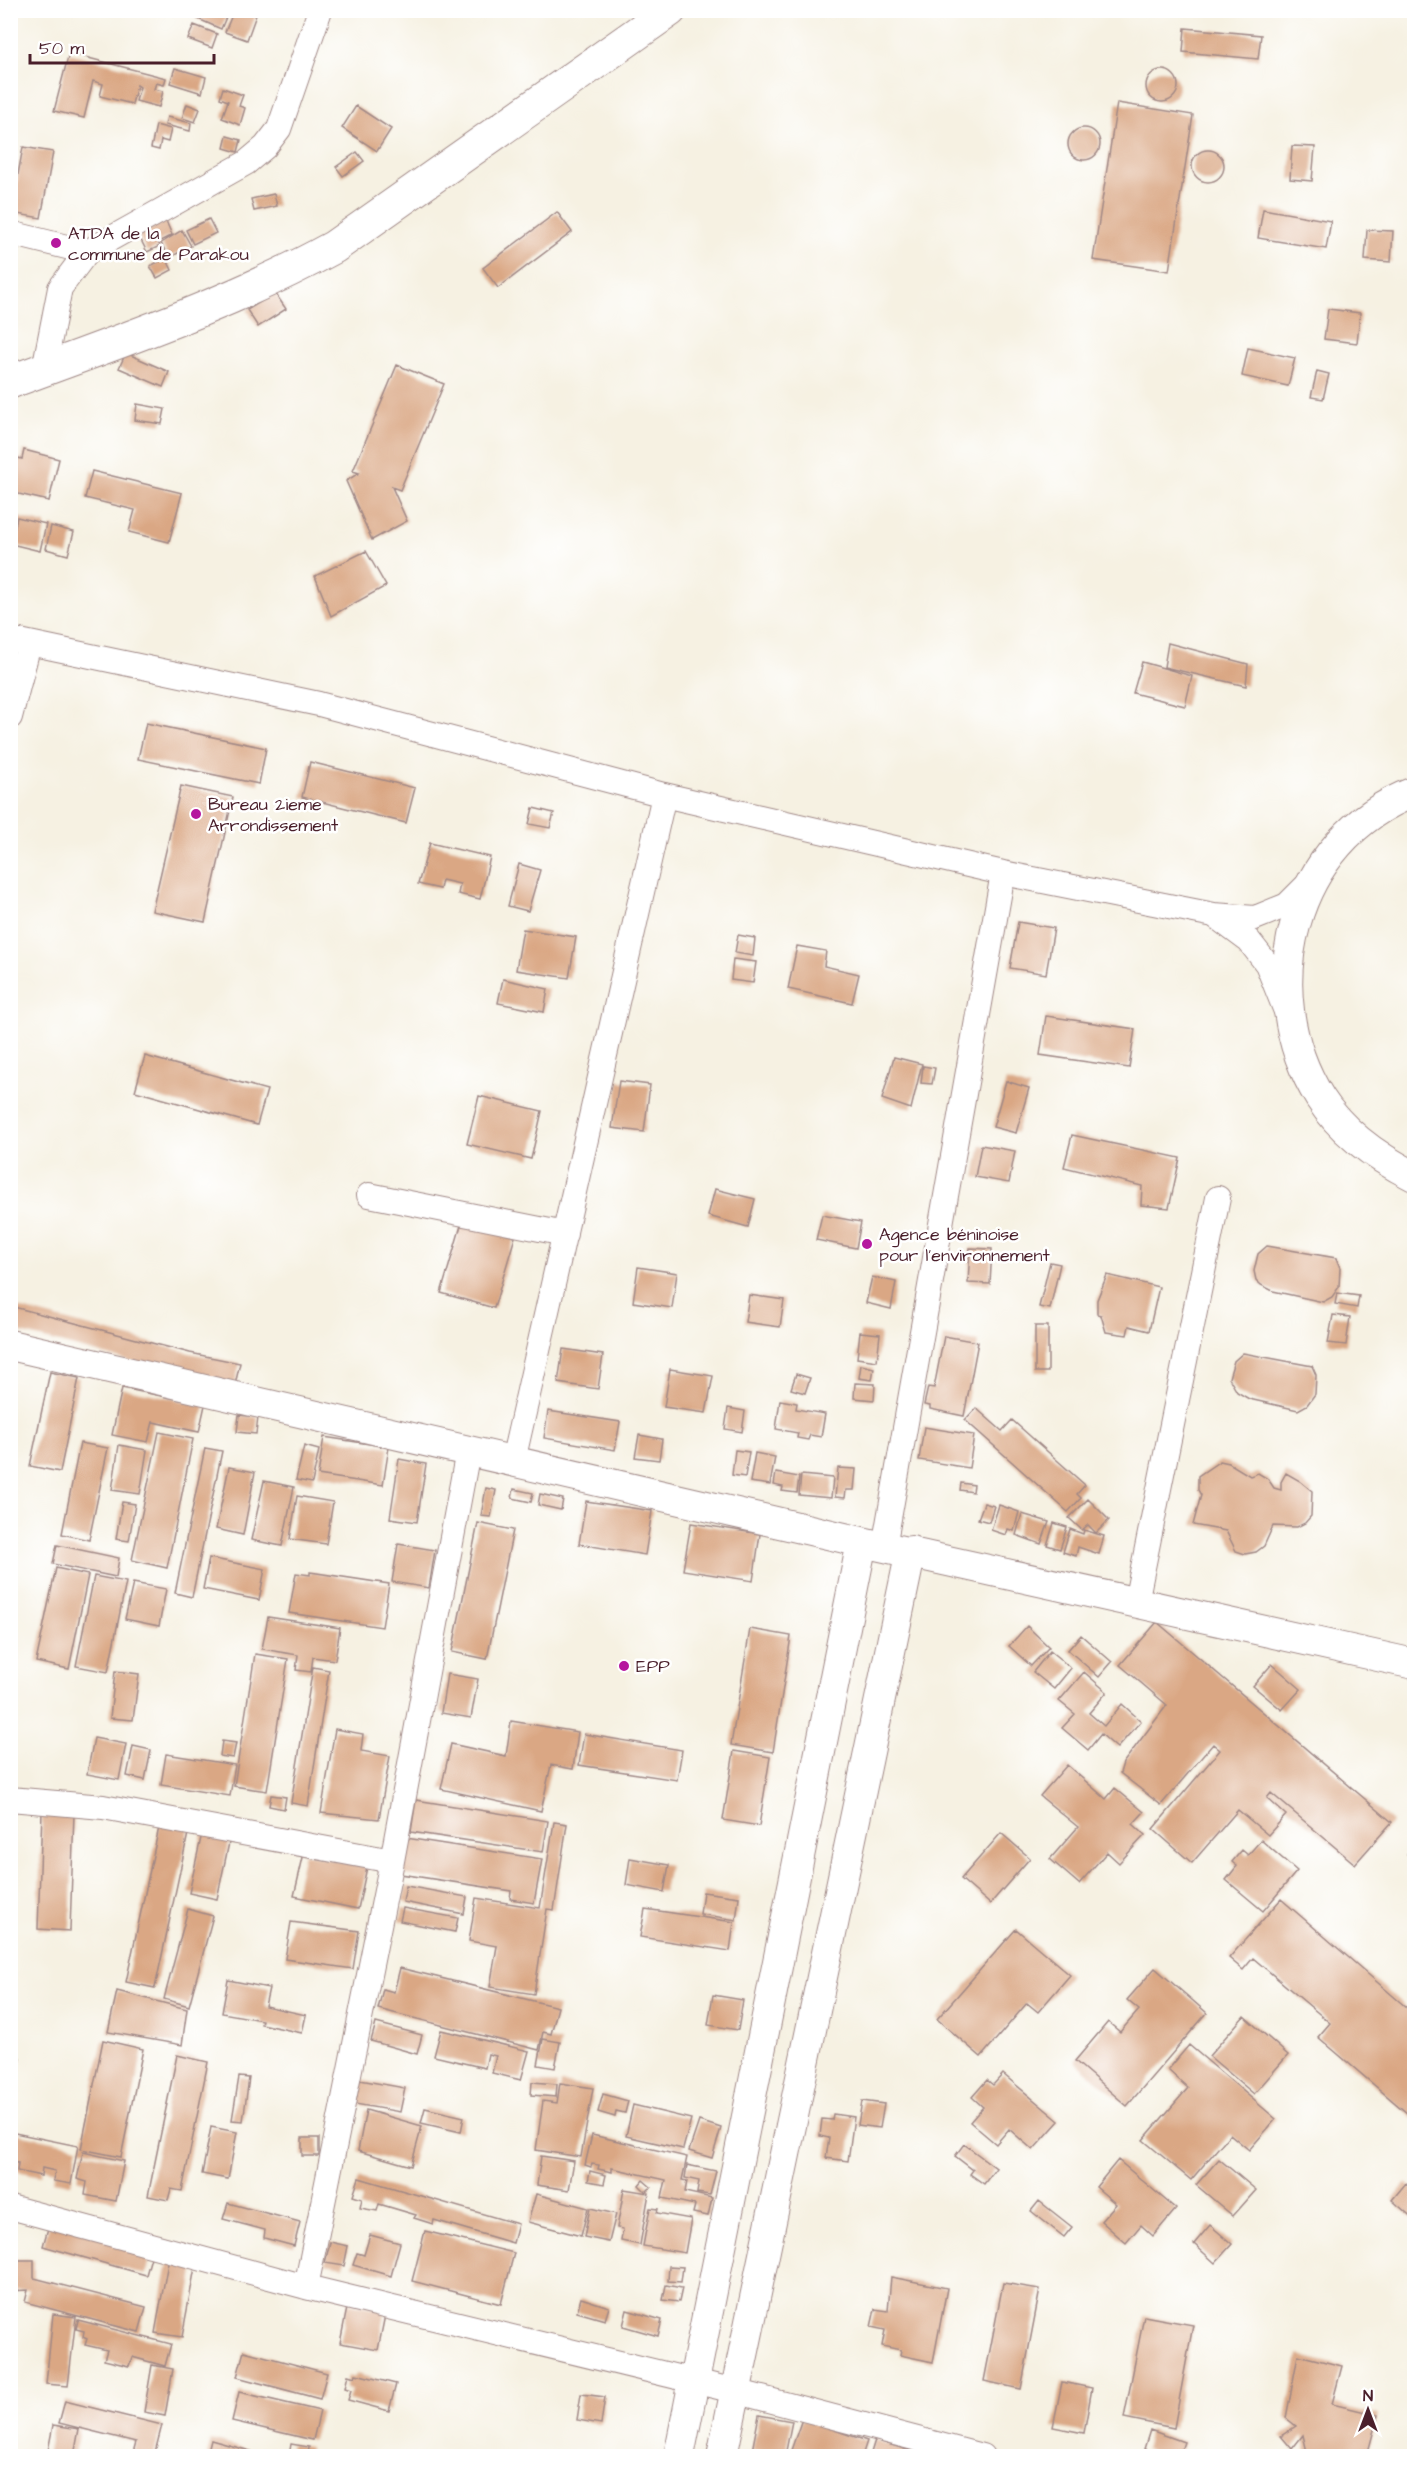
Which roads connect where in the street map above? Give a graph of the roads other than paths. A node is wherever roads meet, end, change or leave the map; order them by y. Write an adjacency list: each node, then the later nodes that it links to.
1 (320, 10): 4 (street)
2 (670, 10): 5 (main road)
3 (10, 233): 4 (street)
4 (87, 252): 5 (street)
5 (44, 369): 6 (main road)
6 (10, 382)
7 (20, 641): 8 (street); 10 (street)
8 (10, 717)
9 (1412, 788): 12 (street)
10 (664, 795): 11 (street); 18 (street)
11 (1003, 873): 13 (street); 22 (street)
12 (1318, 873): 13 (street); 14 (street)
13 (1214, 915): 14 (street)
14 (1288, 1016): 15 (street)
15 (1414, 1176)
16 (369, 1195): 18 (street)
17 (1218, 1198): 23 (street)
18 (565, 1234): 21 (street)
19 (10, 1345): 20 (street)
20 (468, 1451): 21 (street); 26 (street)
21 (513, 1461): 22 (street)
22 (885, 1547): 23 (street); 29 (street); 30 (street)
23 (1136, 1602): 24 (street)
24 (1414, 1664)
25 (10, 1799): 26 (street)
26 (393, 1861): 28 (street)
27 (10, 2207): 28 (street)
28 (306, 2287): 29 (street)
29 (694, 2381): 30 (street); 31 (street)
30 (735, 2391): 32 (street); 33 (street)
31 (679, 2457)
32 (722, 2457)
33 (981, 2457)

